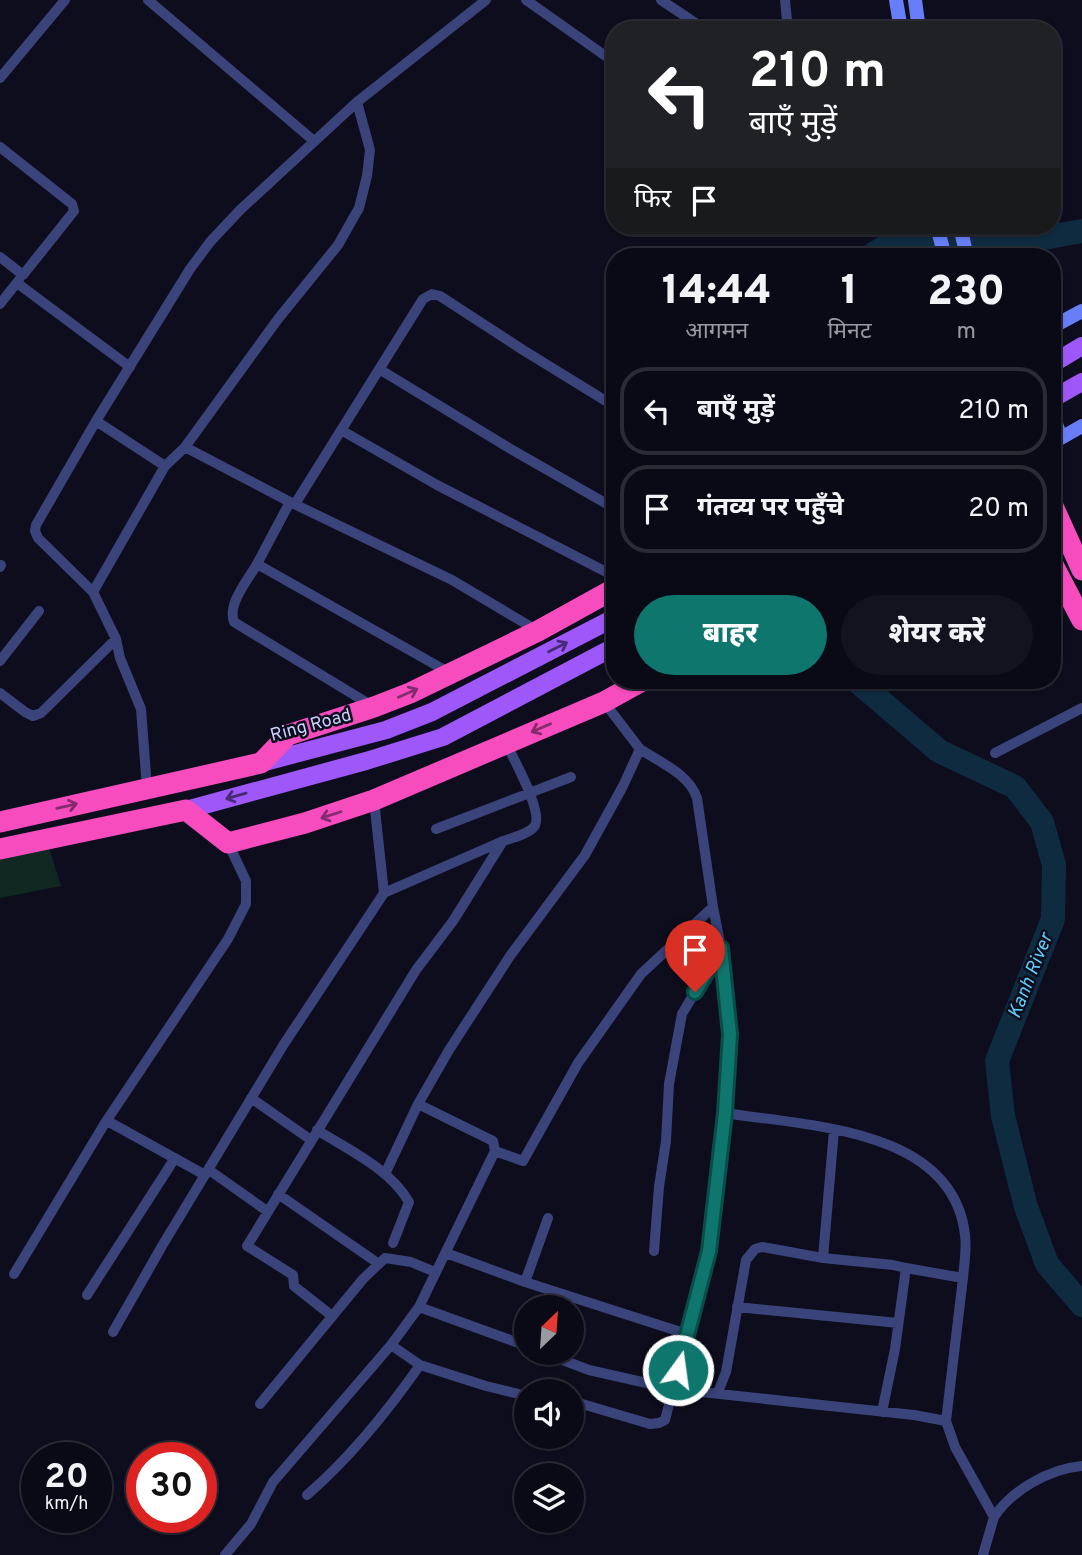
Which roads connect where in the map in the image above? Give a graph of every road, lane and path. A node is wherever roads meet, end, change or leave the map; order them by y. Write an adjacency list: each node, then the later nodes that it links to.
1 (65, 0): 14 (street)
2 (148, 0): 16 (street)
3 (486, 0): 15 (street)
4 (526, 0): 13 (street)
5 (661, 0): 9 (street)
6 (785, 0): 10 (street)
7 (896, 0): 11 (main road)
8 (915, 0): 12 (main road)
9 (692, 21)
10 (787, 21)
11 (900, 21)
12 (918, 21)
13 (606, 56)
14 (0, 78)
15 (357, 102): 16 (street); 34 (street)
16 (314, 141): 25 (street)
17 (0, 147): 19 (street)
18 (0, 257): 19 (street)
19 (20, 279): 20 (street); 25 (street)
20 (0, 304)
21 (1082, 311): 22 (main road)
22 (1061, 322)
23 (1082, 346): 24 (main road)
24 (1061, 359)
25 (130, 367): 30 (street)
26 (379, 369): 29 (street); 32 (street); 37 (street)
27 (1082, 382): 28 (main road)
28 (1061, 394)
29 (606, 400)
30 (96, 421): 35 (street); 43 (street)
31 (1082, 426): 33 (main road)
32 (341, 430): 36 (street); 41 (street)
33 (1061, 438)
34 (185, 447): 35 (street); 36 (street)
35 (165, 467): 43 (street)
36 (293, 503): 39 (street); 48 (street)
37 (606, 503)
38 (1061, 524): 40 (highway)
39 (257, 565): 52 (street); 56 (street)
40 (1082, 570)
41 (606, 572)
42 (1061, 580): 46 (highway)
43 (93, 592): 49 (street)
44 (606, 593): 48 (highway)
45 (39, 611): 51 (street)
46 (1082, 620)
47 (606, 622): 61 (main road, Ring Road, one-way to 47)
48 (538, 631): 52 (highway)
49 (117, 639): 54 (street); 63 (street)
50 (606, 651): 66 (main road, one-way to 66)
51 (0, 661)
52 (450, 674): 56 (highway, one-way to 52)
53 (628, 689): 55 (highway)
54 (0, 693)
55 (604, 702): 58 (highway, one-way to 58); 59 (street)
56 (374, 707): 61 (highway)
57 (1082, 708): 60 (street)
58 (506, 743): 64 (street); 65 (highway)
59 (640, 750): 73 (street); 76 (street)
60 (995, 753)
61 (261, 763): 63 (highway, Ring Road)
62 (570, 777): 64 (street)
63 (147, 788): 67 (highway, Ring Road, one-way to 63)
64 (529, 792): 68 (street); 69 (street)
65 (374, 800): 70 (highway, one-way to 70); 72 (street)
66 (186, 810): 70 (highway); 71 (highway)
67 (0, 822)
68 (436, 830)
69 (503, 841): 72 (street); 80 (street)
70 (228, 843): 78 (street)
71 (0, 849)
72 (384, 893): 75 (street)
73 (713, 907): 74 (street); 81 (street)
74 (721, 948): 77 (street); 89 (street)
75 (251, 1098): 80 (street); 83 (street)
76 (418, 1104): 81 (street); 84 (street)
77 (725, 1113): 79 (street); 104 (street)
78 (105, 1123): 82 (street); 95 (street)
79 (834, 1130): 91 (street); 96 (street)
80 (314, 1135): 84 (street); 85 (street)
81 (495, 1151): 90 (street)
82 (175, 1157): 83 (street); 98 (street)
83 (207, 1172): 86 (street); 103 (street)
84 (385, 1174): 88 (street)
85 (278, 1194): 86 (street); 92 (street)
86 (267, 1211): 101 (street)
87 (548, 1218): 97 (street)
88 (393, 1243)
89 (654, 1251)
90 (446, 1253): 94 (street); 97 (street)
91 (823, 1258): 93 (street); 100 (street)
92 (379, 1264): 94 (street); 101 (street)
93 (906, 1268): 96 (street); 102 (street)
94 (435, 1272): 99 (street)
95 (13, 1273)
96 (963, 1279): 115 (street)
97 (525, 1282): 104 (street)
98 (87, 1295)
99 (419, 1307): 105 (street); 106 (street)
100 (737, 1307): 102 (street); 110 (street)
101 (332, 1316): 112 (street)
102 (898, 1323): 114 (street)
103 (113, 1332)
104 (687, 1334): 109 (street)
105 (514, 1341)
106 (391, 1345): 107 (street); 119 (street)
107 (420, 1365): 111 (street); 117 (street)
108 (576, 1365): 109 (street)
109 (673, 1389): 110 (street); 113 (street)
110 (718, 1392): 114 (street)
111 (514, 1393)
112 (260, 1404)
113 (584, 1405)
114 (882, 1412): 115 (street)
115 (948, 1428): 118 (street)
116 (1082, 1466): 118 (street)
117 (307, 1495)
118 (994, 1517): 120 (street)
119 (225, 1555)
120 (982, 1555)

